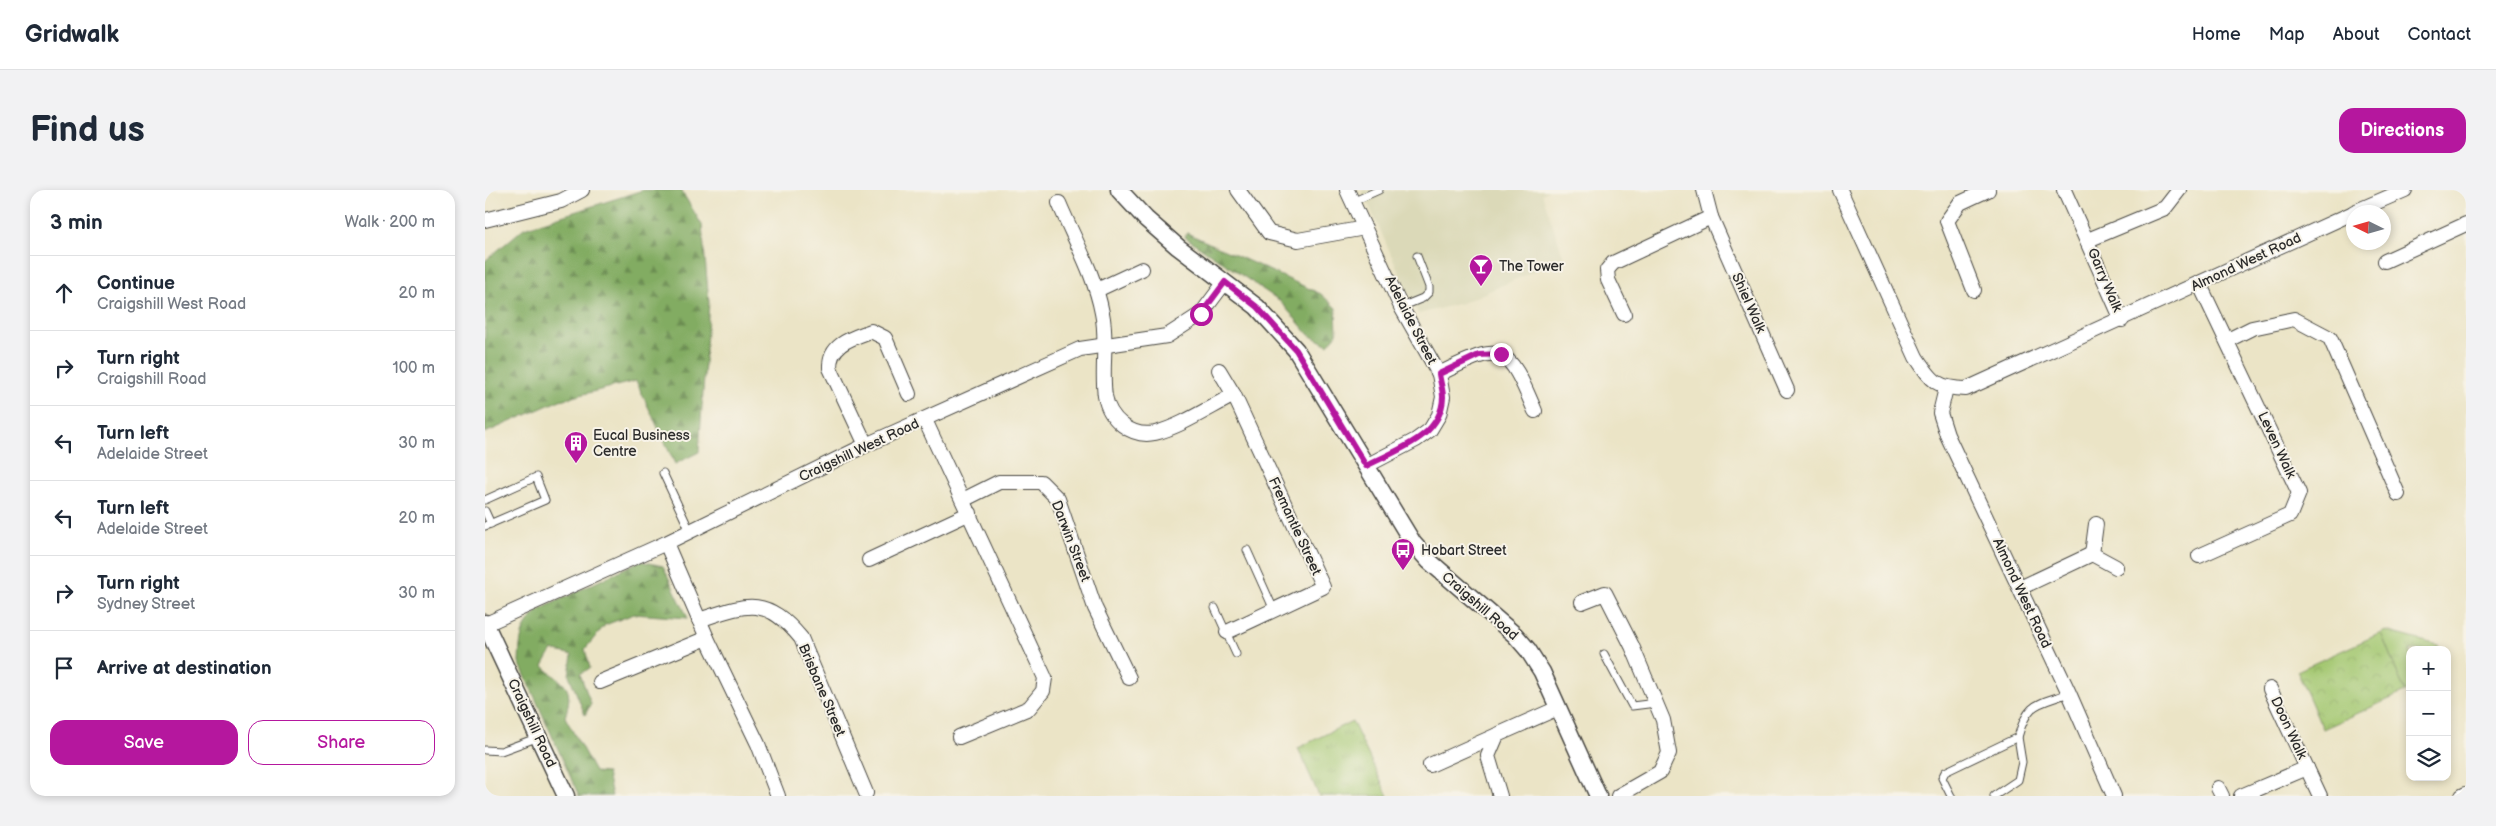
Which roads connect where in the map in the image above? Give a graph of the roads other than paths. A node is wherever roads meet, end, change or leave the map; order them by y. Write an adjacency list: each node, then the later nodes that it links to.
1 (582, 190): 17 (street)
2 (1119, 190): 24 (street, Craigshill Road)
3 (1238, 190): 19 (street)
4 (1379, 190): 12 (lane)
5 (1704, 190): 15 (street, Shiel Walk)
6 (1840, 190): 35 (street)
7 (1988, 190): 27 (street)
8 (2064, 190): 20 (street, Garry Walk)
9 (2179, 190): 20 (street, Garry Walk)
10 (2405, 190): 11 (street, Almond West Road)
11 (2383, 194): 14 (street, Almond West Road)
12 (1350, 196): 19 (street, Adelaide Street)
13 (1059, 203): 26 (street)
14 (2366, 205)
15 (1711, 217): 29 (street); 36 (street, Shiel Walk)
16 (2346, 217): 25 (street, Almond West Road)
17 (485, 220)
18 (2466, 224): 22 (street)
19 (1365, 228): 28 (street, Adelaide Street)
20 (2088, 240): 30 (street, Garry Walk)
21 (1417, 256): 28 (lane)
22 (2385, 261)
23 (1142, 269): 26 (street)
24 (1225, 282): 32 (street, Craigshill West Road); 42 (street, Craigshill Road)
25 (2199, 284): 30 (street, Almond West Road); 31 (street, Leven Walk)
26 (1097, 290): 32 (street)
27 (1974, 290)
28 (1401, 307): 34 (street, Adelaide Street)
29 (1624, 314)
30 (2122, 320): 35 (street, Almond West Road)
31 (2228, 340): 44 (street); 55 (street, Leven Walk)
32 (1105, 344): 38 (street); 40 (street, Craigshill West Road)
33 (1219, 370): 38 (street, Fremantle Street)
34 (1439, 374): 39 (street); 42 (street, Adelaide Street)
35 (1946, 388): 58 (street, Almond West Road)
36 (1787, 390)
37 (909, 394): 41 (street)
38 (1234, 395): 61 (street, Fremantle Street)
39 (1535, 411)
40 (925, 420): 41 (street, Craigshill West Road); 46 (street)
41 (866, 446): 51 (street, Craigshill West Road)
42 (1366, 466): 73 (street, Craigshill Road)
43 (663, 473): 51 (lane)
44 (2398, 494)
45 (485, 500): 50 (lane)
46 (963, 500): 48 (street); 68 (street, Darwin Street)
47 (485, 511): 50 (lane)
48 (969, 513): 56 (street); 77 (street)
49 (2096, 524): 54 (street)
50 (488, 525)
51 (690, 531): 52 (street, Craigshill West Road)
52 (665, 543): 62 (street); 63 (street, Craigshill West Road)
53 (1247, 550): 61 (lane)
54 (2092, 554): 57 (street); 58 (street)
55 (2199, 556)
56 (869, 560)
57 (2116, 567)
58 (2020, 588): 71 (street, Almond West Road)
59 (1582, 602): 72 (street)
60 (1215, 608): 64 (lane)
61 (1274, 610): 64 (street, Fremantle Street)
62 (699, 620): 65 (street); 81 (street, Brisbane Street)
63 (485, 623): 76 (street, Craigshill Road)
64 (1227, 632): 66 (lane)
65 (707, 638): 69 (street); 85 (street)
66 (1236, 654)
67 (1604, 654): 72 (lane)
68 (1129, 678)
69 (600, 682)
70 (2271, 689): 80 (street, Doon Walk)
71 (2069, 694): 75 (lane); 90 (street, Almond West Road)
72 (1656, 703): 87 (street)
73 (1558, 708): 74 (street); 86 (street, Craigshill Road)
74 (1497, 735): 79 (street); 82 (street)
75 (2018, 736): 88 (lane); 89 (lane)
76 (539, 737): 78 (lane); 84 (street, Craigshill Road)
77 (959, 737)
78 (485, 750)
79 (1430, 764)
80 (2307, 768): 91 (street, Doon Walk); 92 (street, Doon Walk)
81 (866, 793)
82 (1495, 794)
83 (2466, 794): 93 (street)
84 (566, 796)
85 (779, 796)
86 (1598, 796)
87 (1618, 796)
88 (1951, 796)
89 (1994, 796)
90 (2114, 796)
91 (2241, 796)
92 (2320, 796)
93 (2462, 796)

